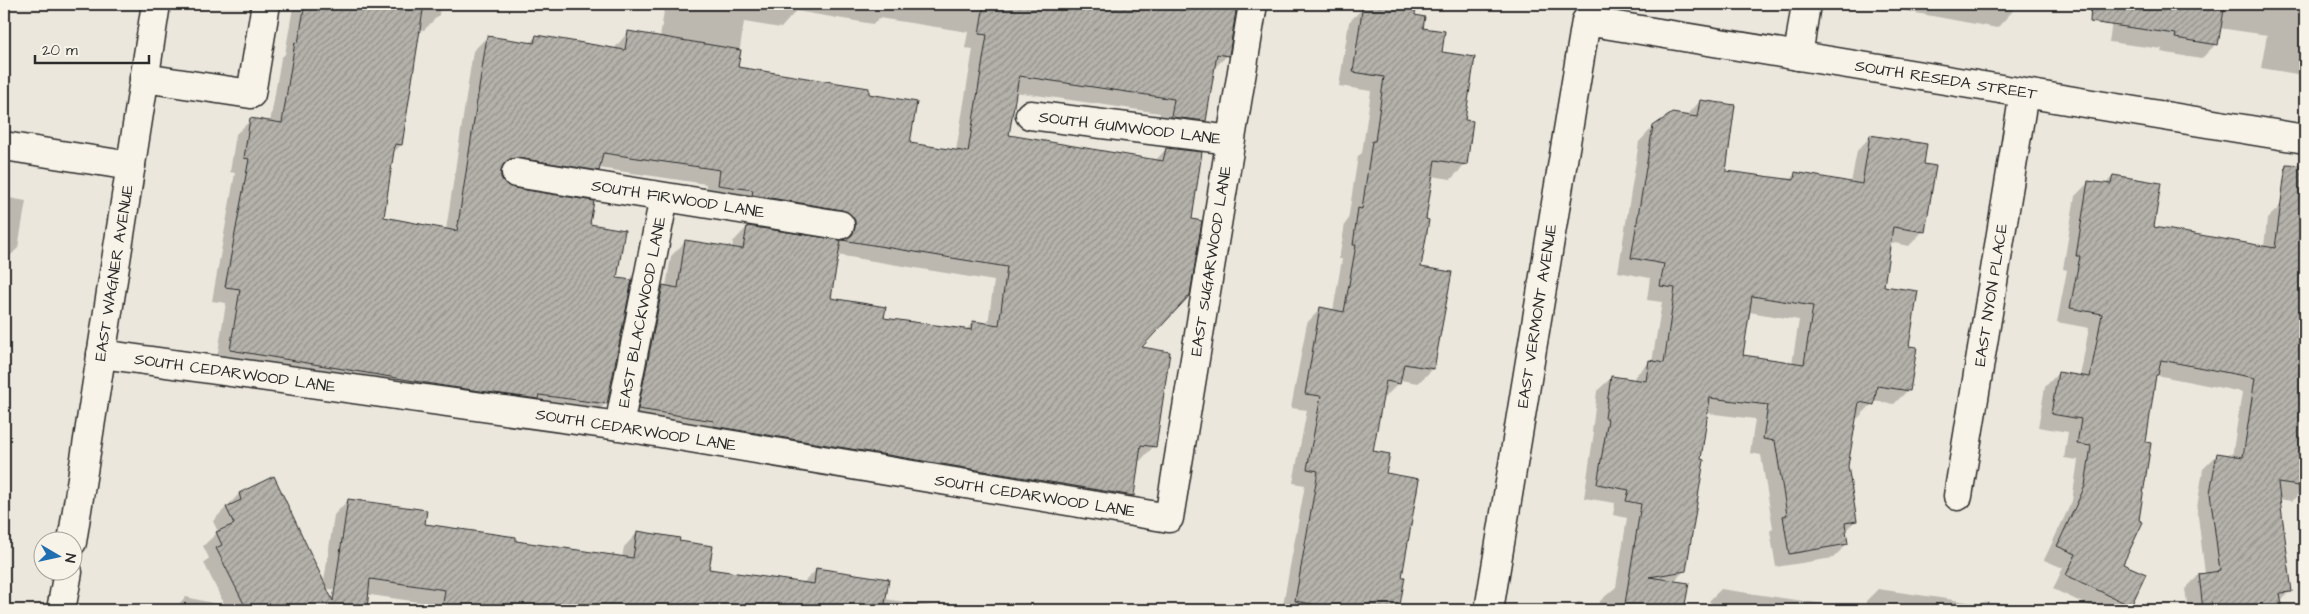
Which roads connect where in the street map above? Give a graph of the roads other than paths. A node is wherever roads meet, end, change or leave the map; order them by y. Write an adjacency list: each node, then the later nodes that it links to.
1 (156, 4): 7 (street, EAST WAGNER AVENUE)
2 (266, 4): 7 (street)
3 (1253, 4): 11 (street, EAST SUGARWOOD LANE)
4 (1806, 4): 6 (street)
5 (1586, 21): 6 (street, SOUTH RESEDA STREET); 24 (street, EAST VERMONT AVENUE)
6 (1798, 56): 8 (street, SOUTH RESEDA STREET)
7 (144, 78): 13 (street, EAST WAGNER AVENUE)
8 (2024, 93): 10 (street, SOUTH RESEDA STREET); 19 (street, EAST NYON PLACE)
9 (1030, 115): 11 (street, SOUTH GUMWOOD LANE)
10 (2305, 139)
11 (1231, 140): 20 (street, EAST SUGARWOOD LANE)
12 (4, 146): 13 (street)
13 (131, 166): 17 (street, EAST WAGNER AVENUE)
14 (516, 173): 15 (street, SOUTH FIRWOOD LANE)
15 (664, 197): 16 (street, SOUTH FIRWOOD LANE); 18 (street, EAST BLACKWOOD LANE)
16 (840, 225)
17 (101, 354): 18 (street, SOUTH CEDARWOOD LANE); 21 (street, EAST WAGNER AVENUE)
18 (620, 426): 20 (street, SOUTH CEDARWOOD LANE)
19 (1958, 496)
20 (1169, 518)
21 (74, 532)
22 (66, 582): 23 (street)
23 (62, 610)
24 (1489, 610)

